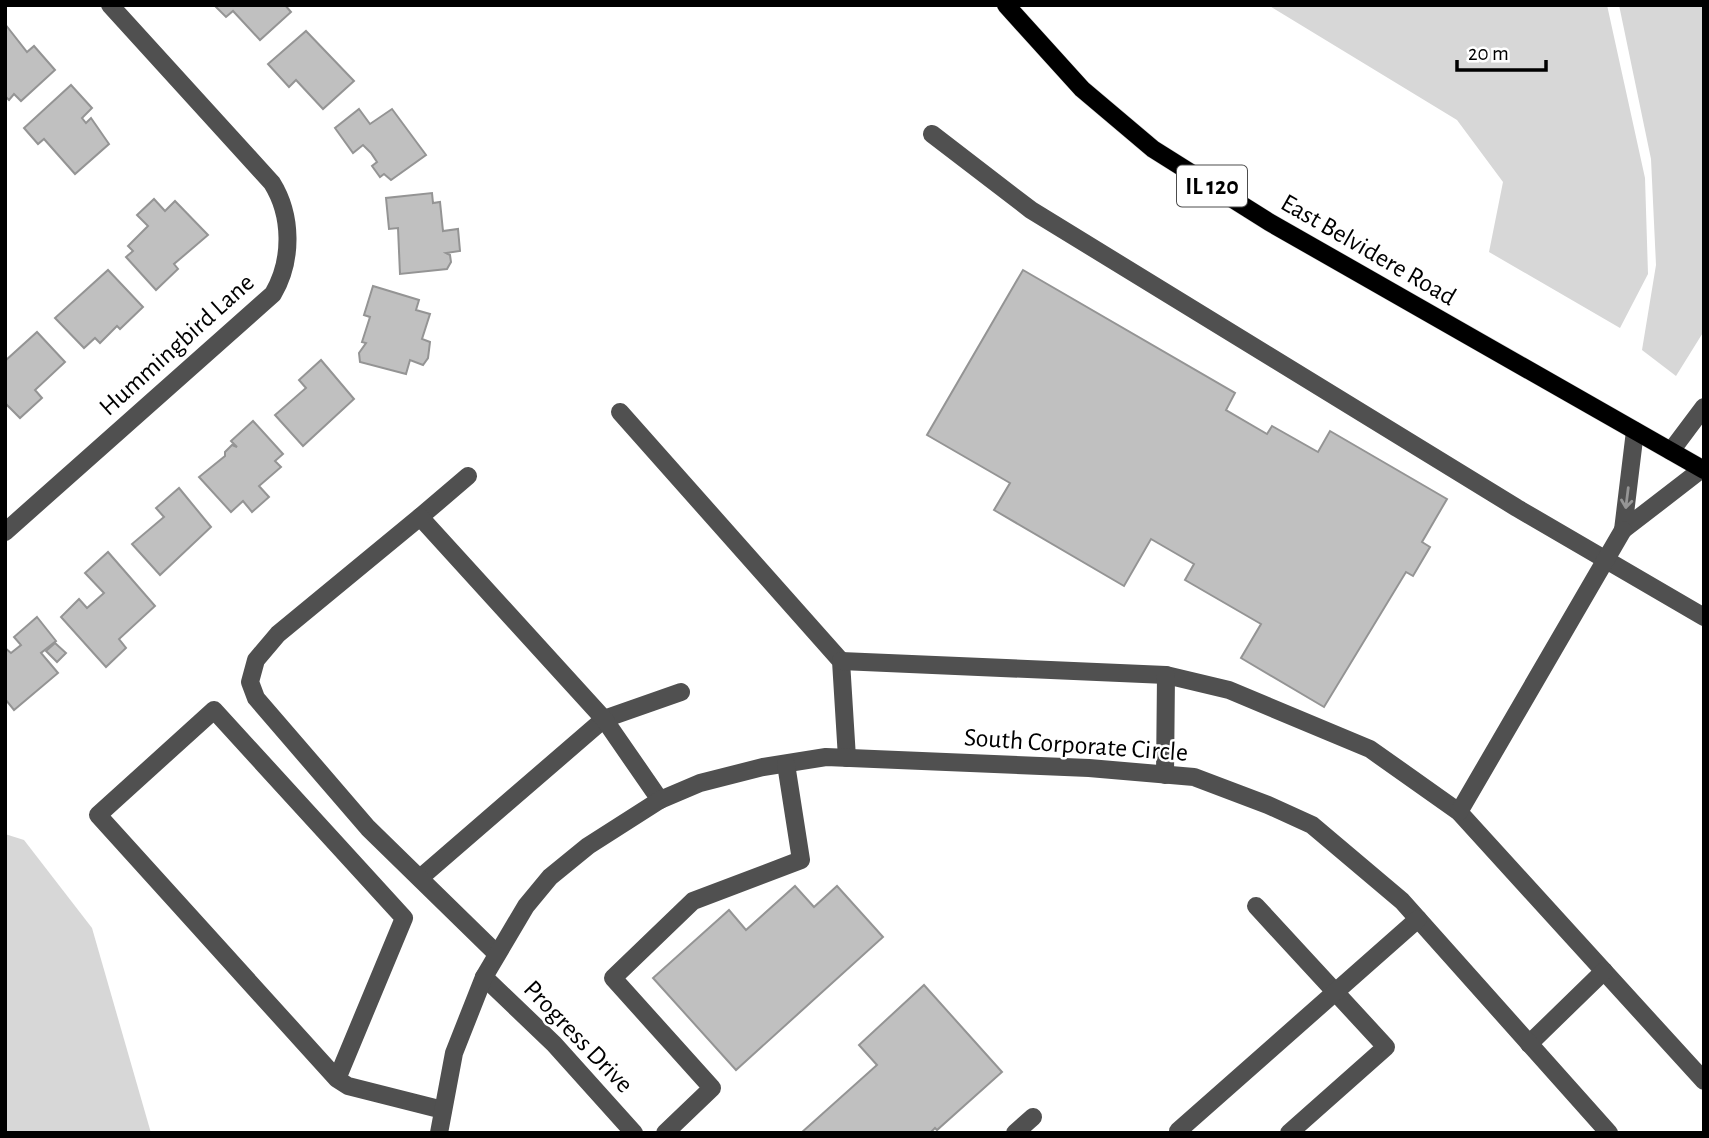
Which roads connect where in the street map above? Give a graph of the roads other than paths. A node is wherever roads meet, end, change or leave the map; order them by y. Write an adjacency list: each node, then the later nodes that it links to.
1 (110, 5): 12 (street, Hummingbird Lane)
2 (1006, 5): 6 (main road, East Belvidere Road / IL 120)
3 (932, 134): 13 (street)
4 (1704, 407): 7 (street)
5 (620, 412): 15 (street)
6 (1635, 430): 7 (main road, East Belvidere Road / IL 120); 11 (street, one-way to 11)
7 (1671, 451): 8 (main road, East Belvidere Road / IL 120)
8 (1703, 470): 11 (street)
9 (468, 476): 10 (street)
10 (420, 517): 18 (street); 24 (street)
11 (1623, 530): 13 (street)
12 (5, 532)
13 (1606, 560): 14 (street); 23 (street)
14 (1704, 617)
15 (841, 662): 16 (street); 19 (street)
16 (1166, 675): 21 (street); 23 (street)
17 (681, 692): 18 (street)
18 (604, 719): 22 (street); 24 (street)
19 (847, 758): 20 (street, South Corporate Circle); 21 (street, South Corporate Circle)
20 (786, 764): 22 (street, South Corporate Circle); 38 (street)
21 (1165, 775): 26 (street, South Corporate Circle)
22 (660, 800): 27 (street, South Corporate Circle)
23 (1459, 812): 28 (street)
24 (420, 878): 27 (street)
25 (1256, 906): 30 (street)
26 (1418, 919): 30 (street); 31 (street, South Corporate Circle)
27 (497, 954): 29 (street, South Corporate Circle)
28 (1604, 971): 31 (street); 33 (street)
29 (484, 977): 34 (street, South Corporate Circle); 37 (street, Progress Drive)
30 (1336, 992): 40 (street); 41 (street)
31 (1529, 1044): 42 (street, South Corporate Circle)
32 (337, 1079): 32 (street); 34 (street)
33 (1704, 1081)
34 (443, 1110): 36 (street, South Corporate Circle)
35 (1032, 1117): 39 (street)
36 (439, 1133)
37 (635, 1133)
38 (665, 1133)
39 (1016, 1133)
40 (1180, 1133)
41 (1289, 1133)
42 (1609, 1133)

